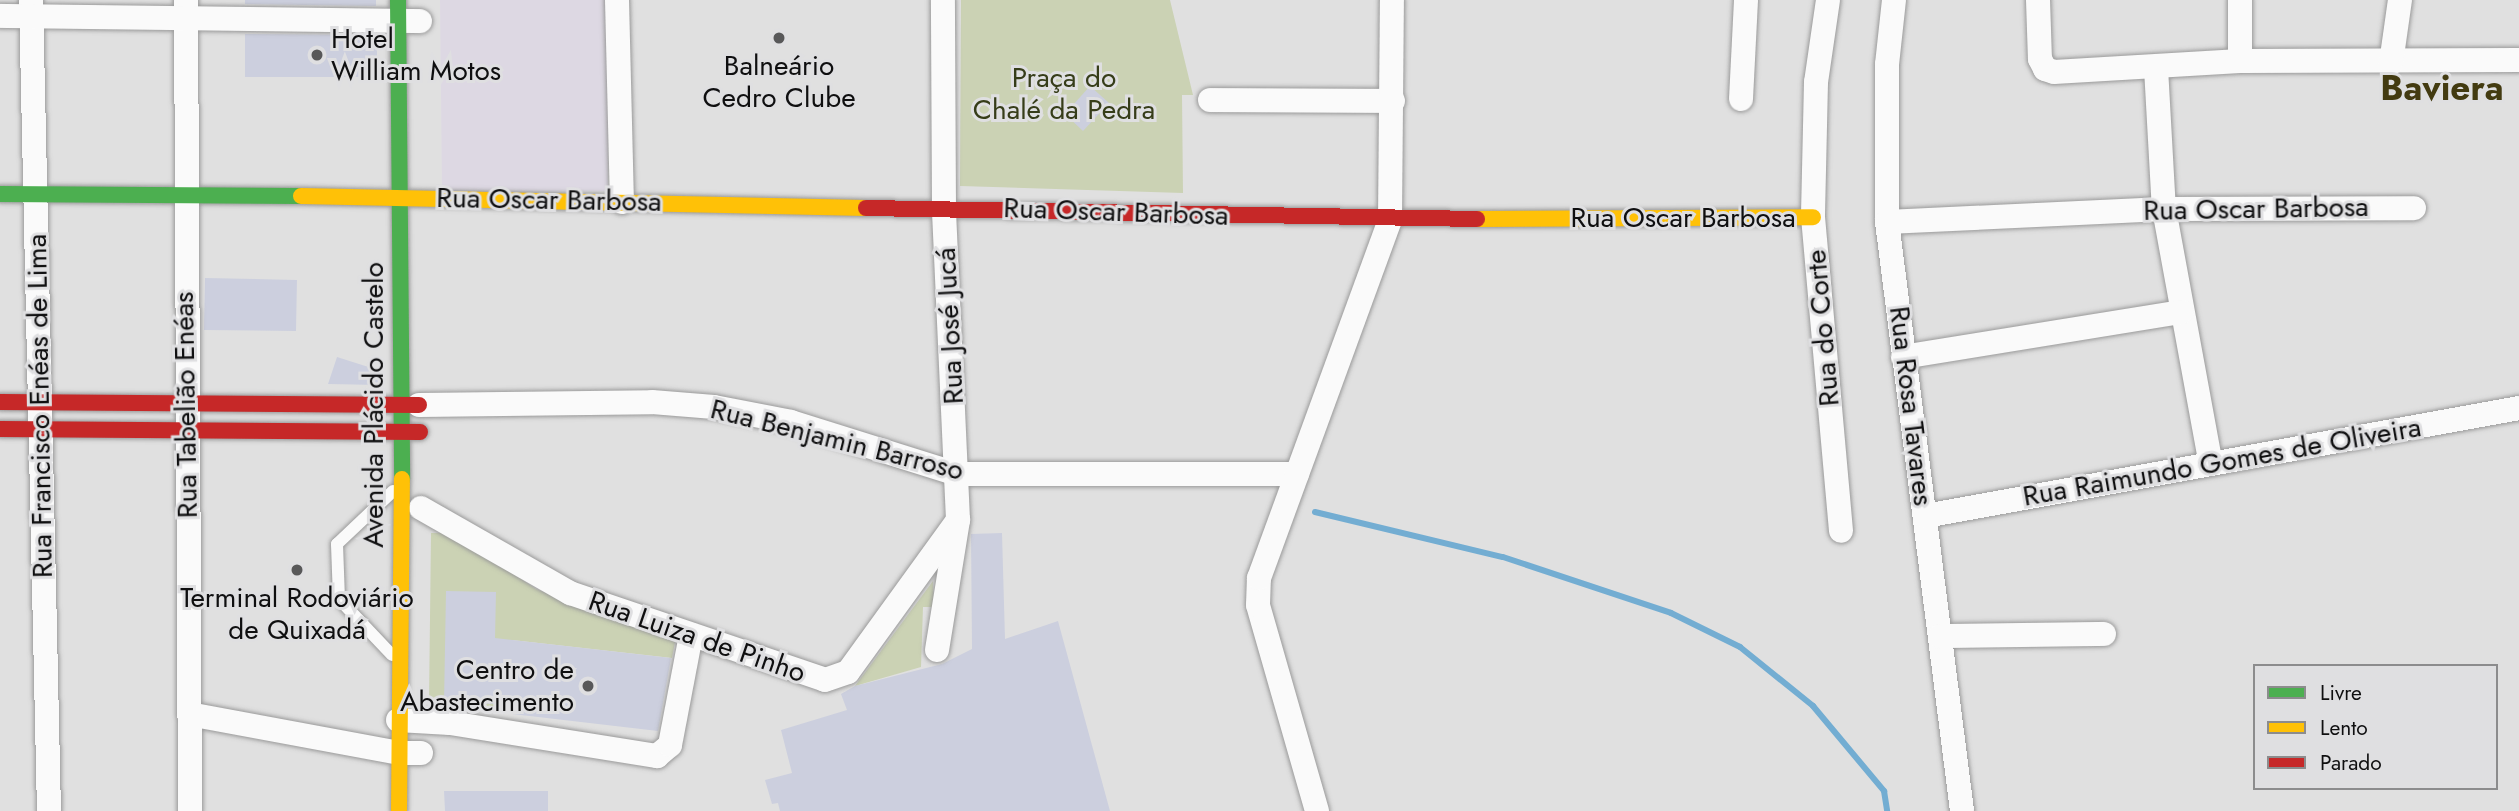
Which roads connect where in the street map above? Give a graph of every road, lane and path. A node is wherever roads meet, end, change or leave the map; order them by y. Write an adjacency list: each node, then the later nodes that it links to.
1 (617, 0): 25 (street)
2 (943, 0): 26 (street, Rua José Jucá)
3 (1392, 0): 20 (street)
4 (1746, 0): 18 (street)
5 (1828, 0): 29 (street, Rua do Corte)
6 (1894, 0): 31 (street, Rua Rosa Tavares)
7 (2038, 0): 17 (street)
8 (2240, 0): 15 (street)
9 (2400, 0): 16 (street)
10 (32, 8): 11 (street); 13 (street); 23 (street, Rua Francisco Enéas de Lima)
11 (186, 9): 12 (street); 21 (street, Rua Tabelião Enéas)
12 (411, 15): 24 (street, Avenida Plácido Castelo)
13 (0, 16)
14 (2519, 60): 16 (street)
15 (2240, 61): 16 (street); 17 (street)
16 (2391, 63)
17 (2156, 68): 28 (street)
18 (1741, 99)
19 (1209, 100): 20 (street)
20 (1393, 101): 30 (street)
21 (184, 193): 23 (street, Rua Oscar Barbosa); 24 (street, Rua Oscar Barbosa); 37 (street, Rua Tabelião Enéas)
22 (0, 194): 23 (street, Rua Oscar Barbosa)
23 (36, 194): 36 (street, Rua Francisco Enéas de Lima)
24 (400, 197): 25 (street, Rua Oscar Barbosa); 34 (street, Avenida Plácido Castelo)
25 (622, 202): 26 (street, Rua Oscar Barbosa)
26 (944, 208): 30 (street, Rua Oscar Barbosa); 44 (street, Rua José Jucá)
27 (2414, 208): 28 (street, Rua Oscar Barbosa)
28 (2164, 209): 31 (street, Rua Oscar Barbosa); 32 (street)
29 (1813, 217): 30 (street, Rua Oscar Barbosa); 50 (street, Rua do Corte)
30 (1391, 220): 45 (street)
31 (1887, 222): 33 (street, Rua Rosa Tavares)
32 (2181, 312): 33 (street); 43 (street)
33 (1903, 357): 48 (street, Rua Rosa Tavares)
34 (414, 401): 37 (street); 42 (street, Avenida Plácido Castelo); 42 (street, Avenida Plácido Castelo); 44 (street, Rua Benjamin Barroso)
35 (0, 402): 36 (street)
36 (38, 403): 37 (street); 40 (street, Rua Francisco Enéas de Lima)
37 (186, 405): 41 (street, Rua Tabelião Enéas)
38 (2519, 408): 43 (street, Rua Raimundo Gomes de Oliveira)
39 (0, 429): 40 (street)
40 (40, 429): 41 (street); 62 (street, Rua Francisco Enéas de Lima)
41 (186, 430): 42 (street); 57 (street, Rua Tabelião Enéas)
42 (402, 432): 46 (street, Avenida Plácido Castelo)
43 (2211, 464): 48 (street, Rua Raimundo Gomes de Oliveira)
44 (957, 474): 45 (street, Rua Benjamin Barroso); 49 (street, Rua José Jucá)
45 (1297, 474): 64 (street)
46 (401, 483): 56 (street, Avenida Plácido Castelo); 56 (lane)
47 (421, 502): 51 (street, Avenida Plácido Castelo); 53 (street, Rua Luiza de Pinho)
48 (1925, 516): 54 (street, Rua Rosa Tavares)
49 (958, 520): 53 (street, Rua Luiza de Pinho); 55 (street, Rua José Jucá)
50 (1841, 531)
51 (421, 535)
52 (2104, 634): 54 (street)
53 (691, 635): 58 (street)
54 (1940, 636): 65 (street, Rua Rosa Tavares)
55 (937, 650)
56 (398, 662): 58 (street, Avenida Plácido Castelo)
57 (189, 714): 59 (street); 63 (street, Rua Tabelião Enéas)
58 (414, 716): 59 (street, Avenida Plácido Castelo); 59 (street, Avenida Plácido Castelo)
59 (414, 760): 61 (street, Avenida Plácido Castelo)
60 (422, 797): 61 (street)
61 (400, 804)
62 (49, 811)
63 (190, 811)
64 (1317, 811)
65 (1962, 811)

